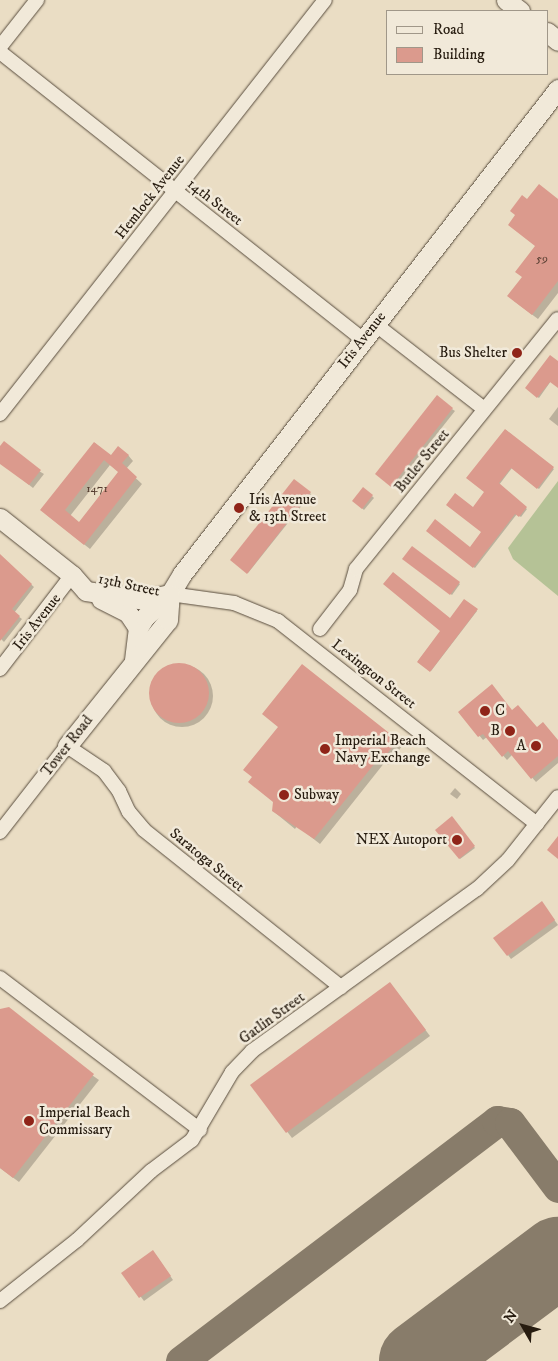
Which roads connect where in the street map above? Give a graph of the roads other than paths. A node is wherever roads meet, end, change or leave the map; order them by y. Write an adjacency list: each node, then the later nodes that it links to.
1 (37, 0): 7 (street)
2 (325, 0): 10 (street, Hemlock Avenue)
3 (506, 0): 4 (street)
4 (519, 10)
5 (548, 33): 6 (street)
6 (558, 41)
7 (0, 47)
8 (0, 52): 10 (street, 14th Street)
9 (558, 88): 12 (street, Iris Avenue)
10 (175, 191): 13 (street, 14th Street); 15 (street, Hemlock Avenue)
11 (558, 319): 14 (street, Butler Street)
12 (375, 324): 13 (street, Iris Avenue); 14 (street)
13 (363, 340): 19 (street, Iris Avenue)
14 (484, 409): 20 (street, Butler Street)
15 (0, 414)
16 (0, 518): 17 (street, 13th Street)
17 (72, 575): 18 (street, 13th Street); 19 (street, 13th Street); 22 (street, Iris Avenue)
18 (86, 591): 19 (street, 13th Street); 21 (street)
19 (170, 594): 21 (street, Tower Road); 25 (street, Lexington Street)
20 (320, 629)
21 (142, 635): 23 (street, Tower Road)
22 (0, 669)
23 (67, 746): 26 (street, Tower Road); 28 (street, Saratoga Street)
24 (558, 797): 25 (street, Gatlin Street)
25 (537, 824): 28 (street, Gatlin Street)
26 (0, 832)
27 (0, 978): 29 (street)
28 (341, 987): 29 (street, Gatlin Street)
29 (200, 1130): 30 (street, Gatlin Street)
30 (0, 1301)

